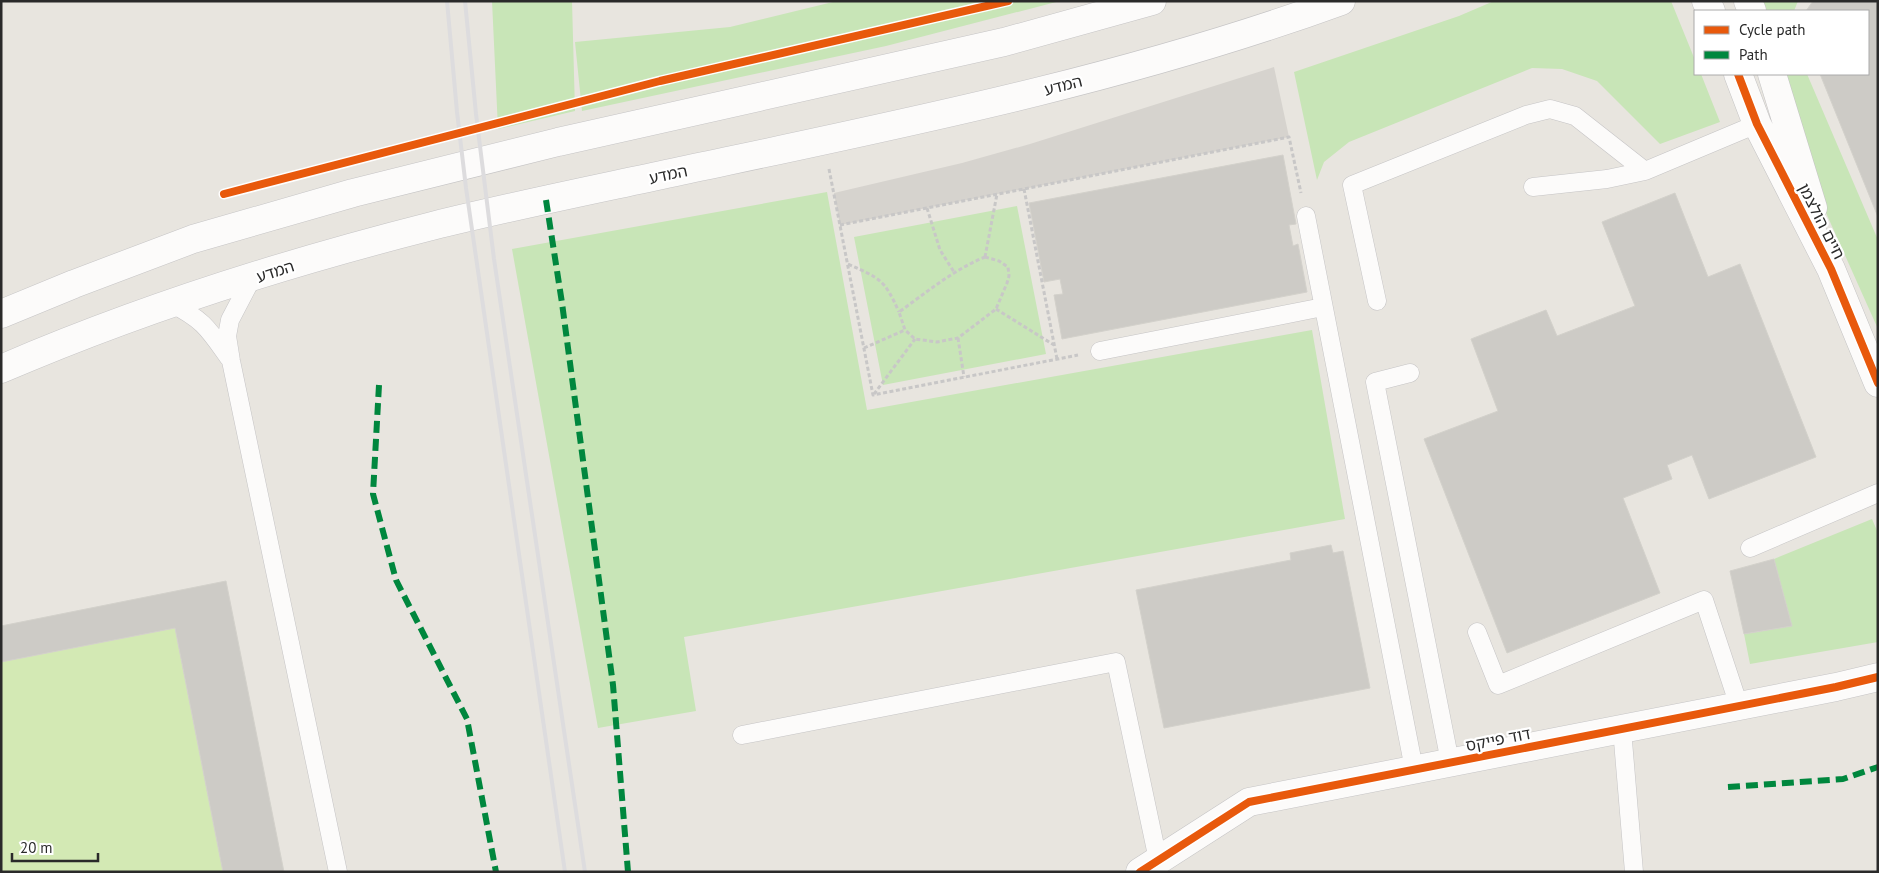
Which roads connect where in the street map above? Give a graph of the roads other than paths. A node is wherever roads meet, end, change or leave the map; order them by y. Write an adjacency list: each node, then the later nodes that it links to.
1 (1152, 1): 14 (main road)
2 (1341, 1): 10 (main road, המדע)
3 (1738, 75): 5 (main road, חיים הולצמן)
4 (1772, 75): 9 (main road, חיים הולצמן)
5 (1758, 124): 6 (lane); 9 (main road, חיים הולצמן)
6 (1644, 171): 7 (lane); 11 (lane)
7 (1533, 187)
8 (1306, 216): 13 (lane)
9 (1831, 269): 19 (main road, חיים הולצמן)
10 (252, 278): 12 (main road, המדע); 16 (lane)
11 (1377, 301)
12 (172, 304): 16 (lane); 17 (main road, המדע)
13 (1323, 307): 15 (lane); 30 (lane)
14 (1, 314)
15 (1100, 351)
16 (231, 360): 32 (lane)
17 (1, 368)
18 (1410, 373): 29 (lane)
19 (1878, 383)
20 (1878, 493): 21 (lane)
21 (1750, 548)
22 (1477, 632): 26 (lane)
23 (1878, 677): 24 (main road, דוד פייקס)
24 (1836, 687): 25 (main road, דוד פייקס); 26 (main road, דוד פייקס)
25 (1878, 690)
26 (1739, 706): 27 (main road, דוד פייקס)
27 (1622, 729): 29 (main road, דוד פייקס); 33 (lane)
28 (742, 736): 31 (lane)
29 (1450, 762): 30 (main road, דוד פייקס)
30 (1414, 770): 31 (main road, דוד פייקס)
31 (1150, 866)
32 (338, 872)
33 (1634, 872)

